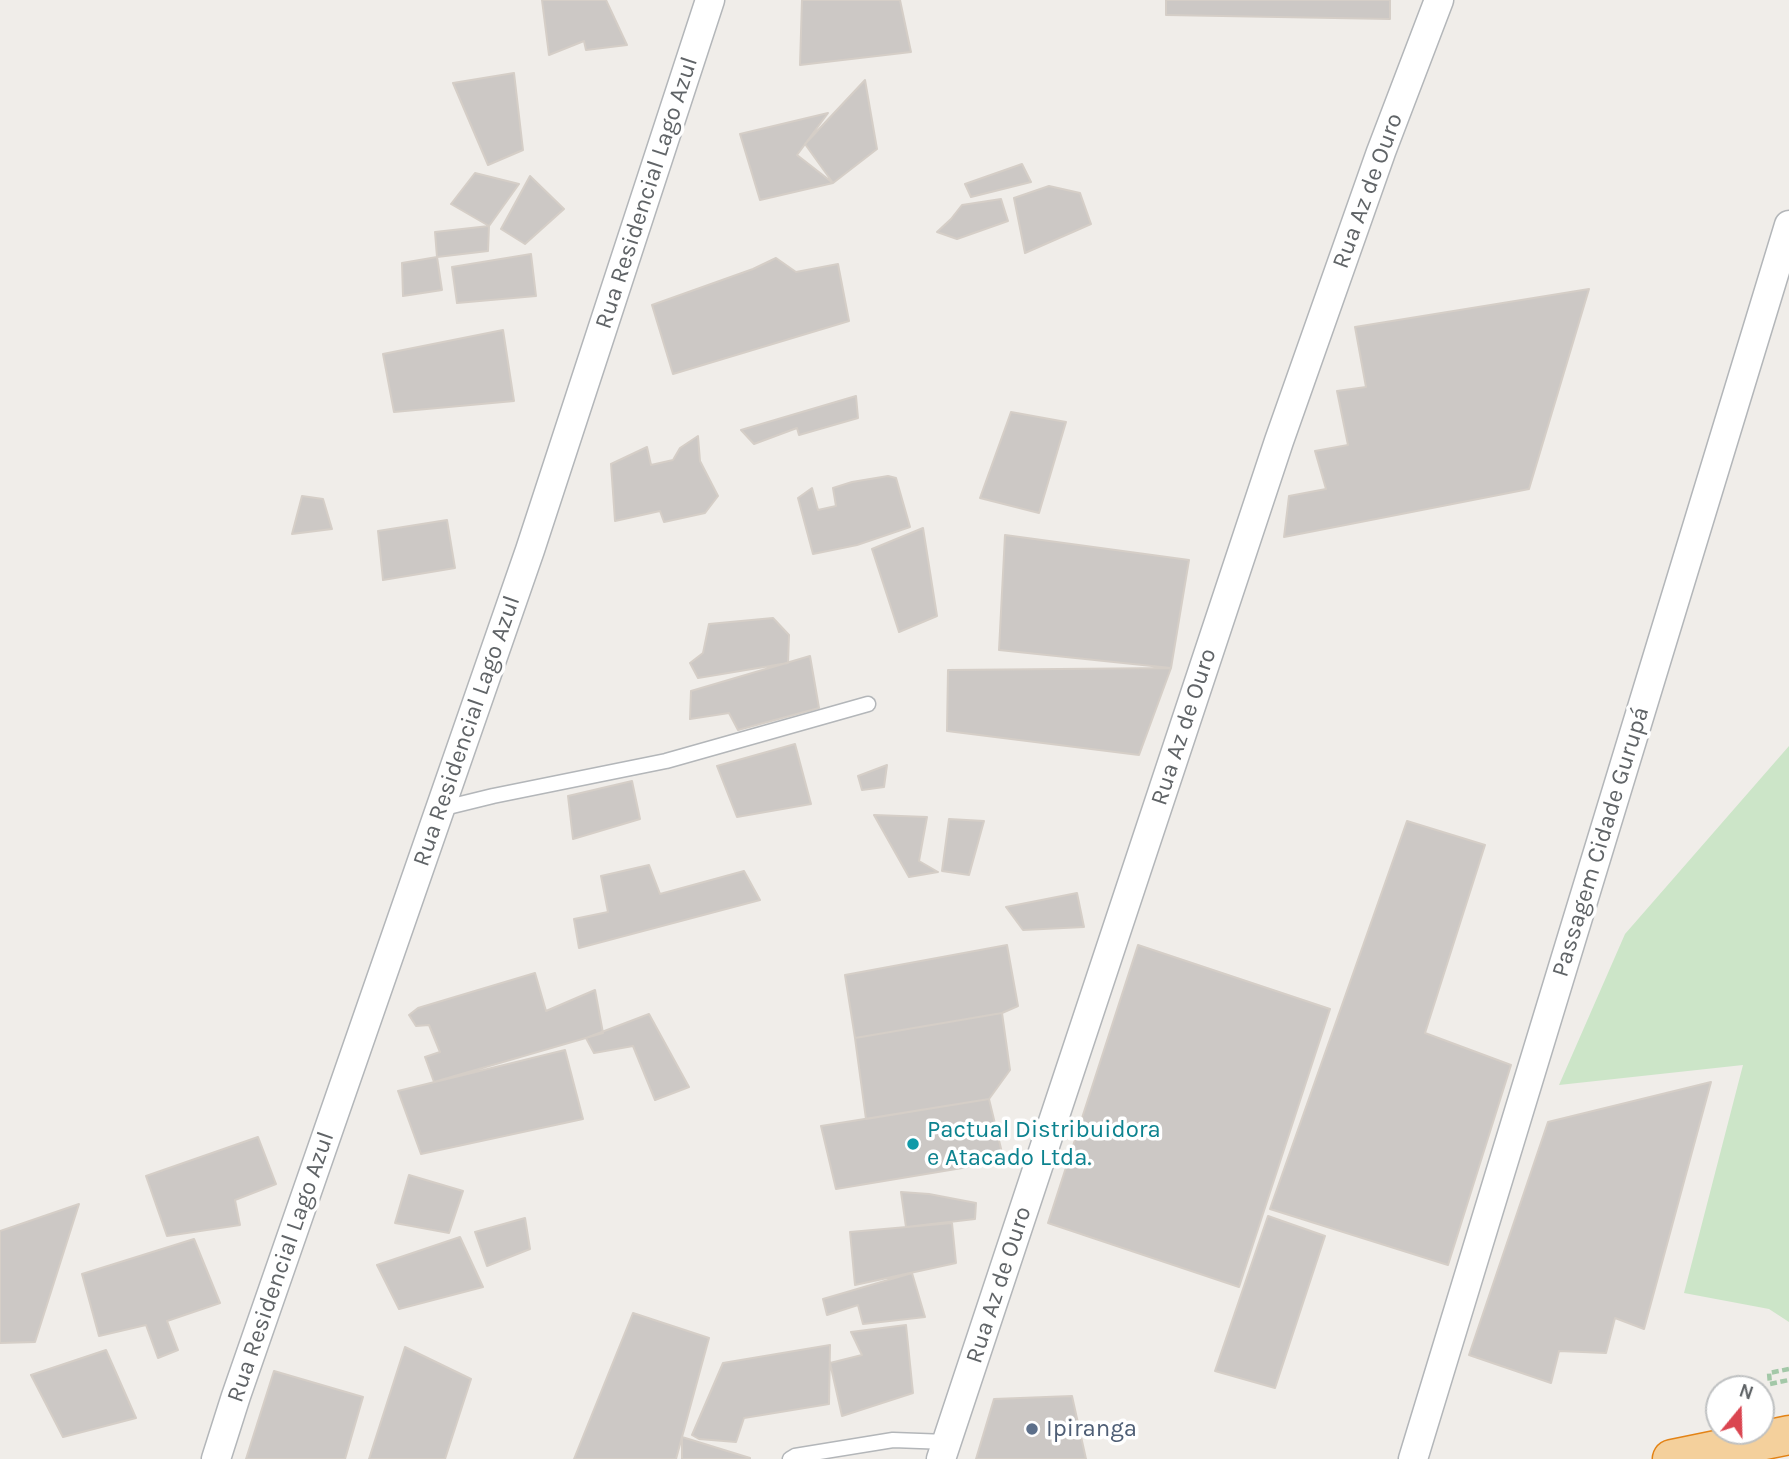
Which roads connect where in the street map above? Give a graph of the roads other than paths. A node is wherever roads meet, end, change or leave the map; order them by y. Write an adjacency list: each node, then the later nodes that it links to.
1 (710, 0): 5 (street, Rua Residencial Lago Azul)
2 (1439, 0): 7 (street, Rua Az de Ouro)
3 (1789, 225): 11 (street, Passagem Cidade Gurupá)
4 (868, 704): 5 (lane)
5 (440, 809): 9 (street, Rua Residencial Lago Azul)
6 (1783, 1437): 12 (highway)
7 (944, 1450): 8 (lane)
8 (858, 1452): 10 (lane)
9 (216, 1459)
10 (790, 1459)
11 (1413, 1459)
12 (1672, 1459)

